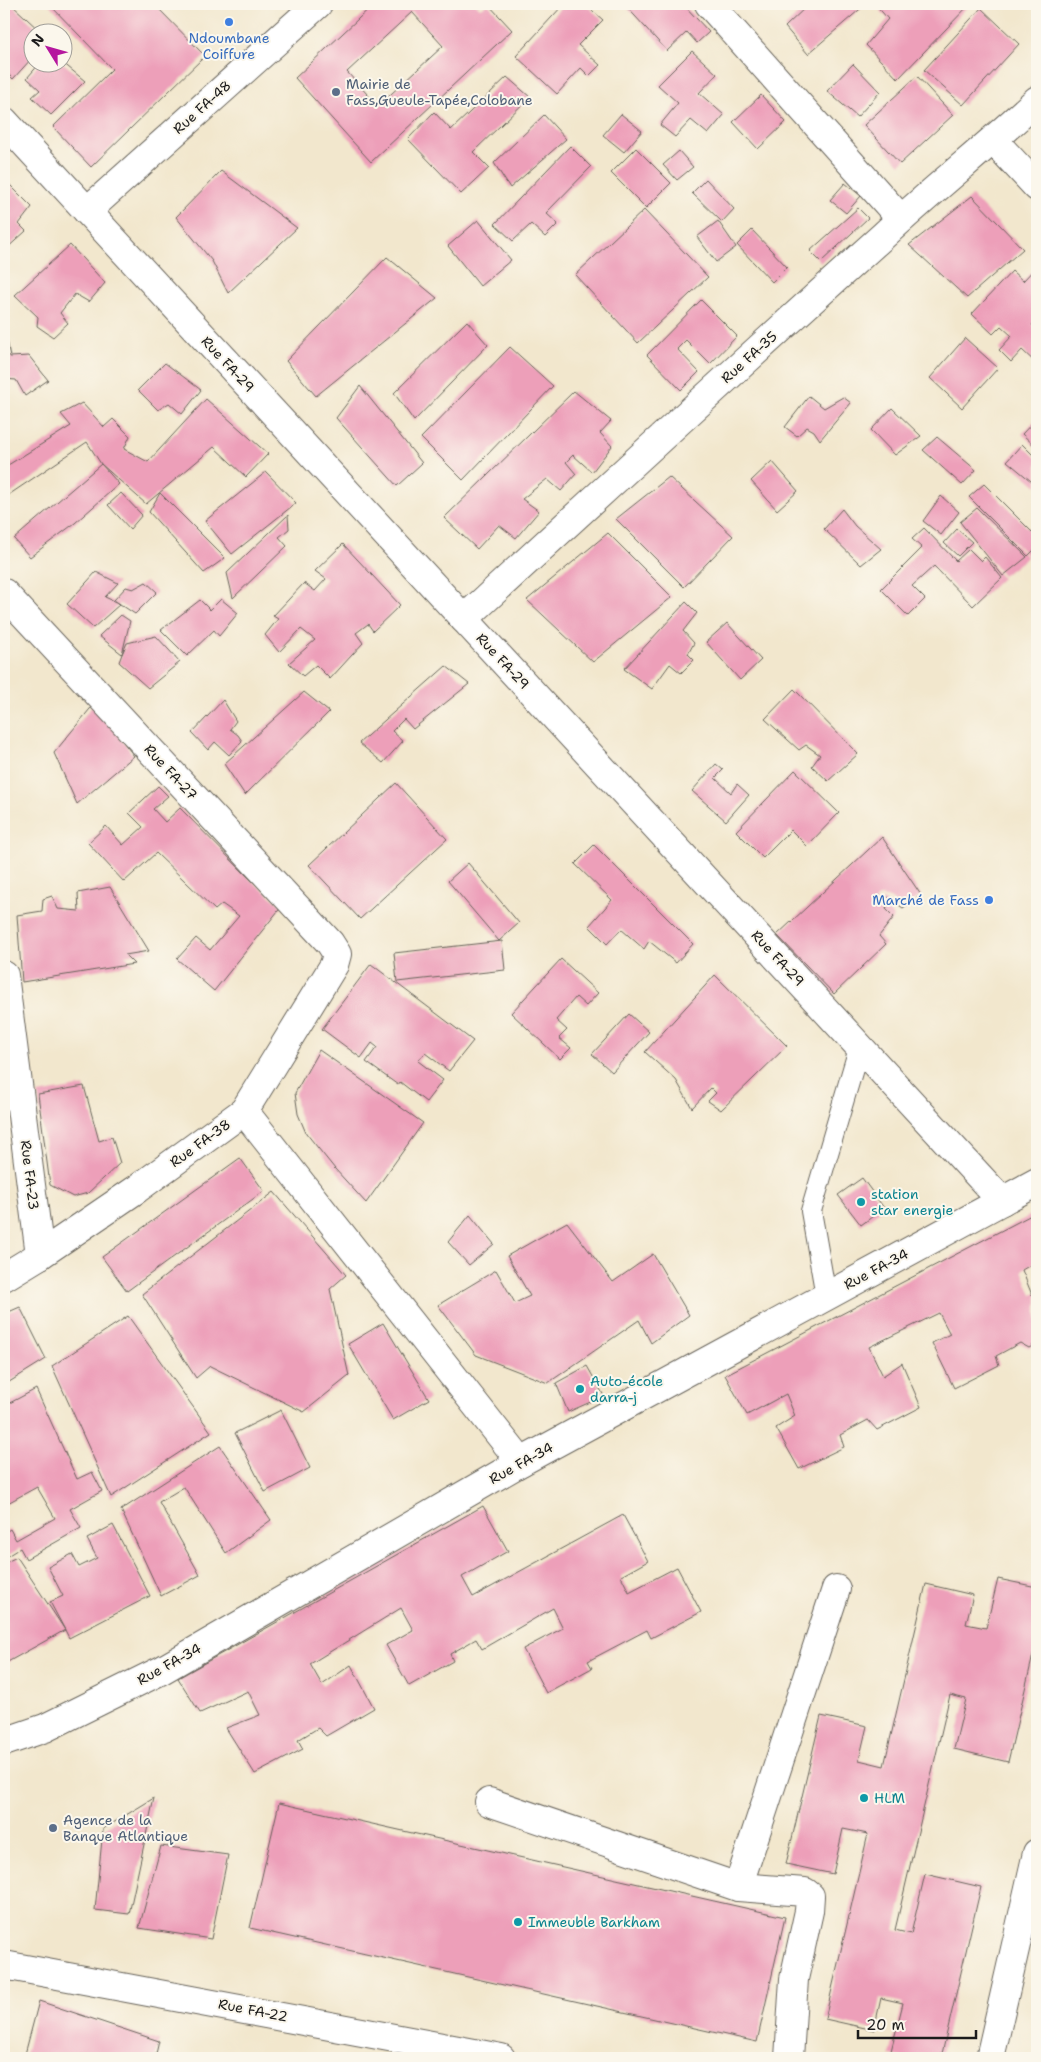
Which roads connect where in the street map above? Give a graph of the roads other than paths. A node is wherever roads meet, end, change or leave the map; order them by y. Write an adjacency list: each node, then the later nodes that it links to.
1 (318, 4): 7 (street, Rue FA-48)
2 (709, 4): 8 (street)
3 (1037, 100): 5 (street, Rue FA-35)
4 (4, 121): 7 (street, Rue FA-29)
5 (994, 141): 6 (street); 8 (street, Rue FA-35)
6 (1037, 187)
7 (87, 211): 10 (street, Rue FA-29)
8 (901, 219): 10 (street, Rue FA-35)
9 (4, 593): 11 (street, Rue FA-27)
10 (464, 619): 13 (street, Rue FA-29)
11 (337, 954): 14 (street, Rue FA-38)
12 (4, 976): 17 (street, Rue FA-23)
13 (860, 1045): 16 (street, Rue FA-29); 19 (lane)
14 (244, 1111): 17 (street, Rue FA-38); 20 (street)
15 (1037, 1182): 16 (street, Rue FA-34)
16 (1002, 1201): 19 (street, Rue FA-34)
17 (40, 1255): 18 (street, Rue FA-38)
18 (4, 1277)
19 (826, 1296): 20 (street, Rue FA-34)
20 (521, 1462): 22 (street, Rue FA-34)
21 (836, 1589): 25 (street)
22 (4, 1742)
23 (489, 1802): 25 (street)
24 (1037, 1853): 29 (street)
25 (738, 1887): 28 (street)
26 (4, 1964): 27 (street, Rue FA-22)
27 (501, 2058)
28 (789, 2058)
29 (990, 2058)

